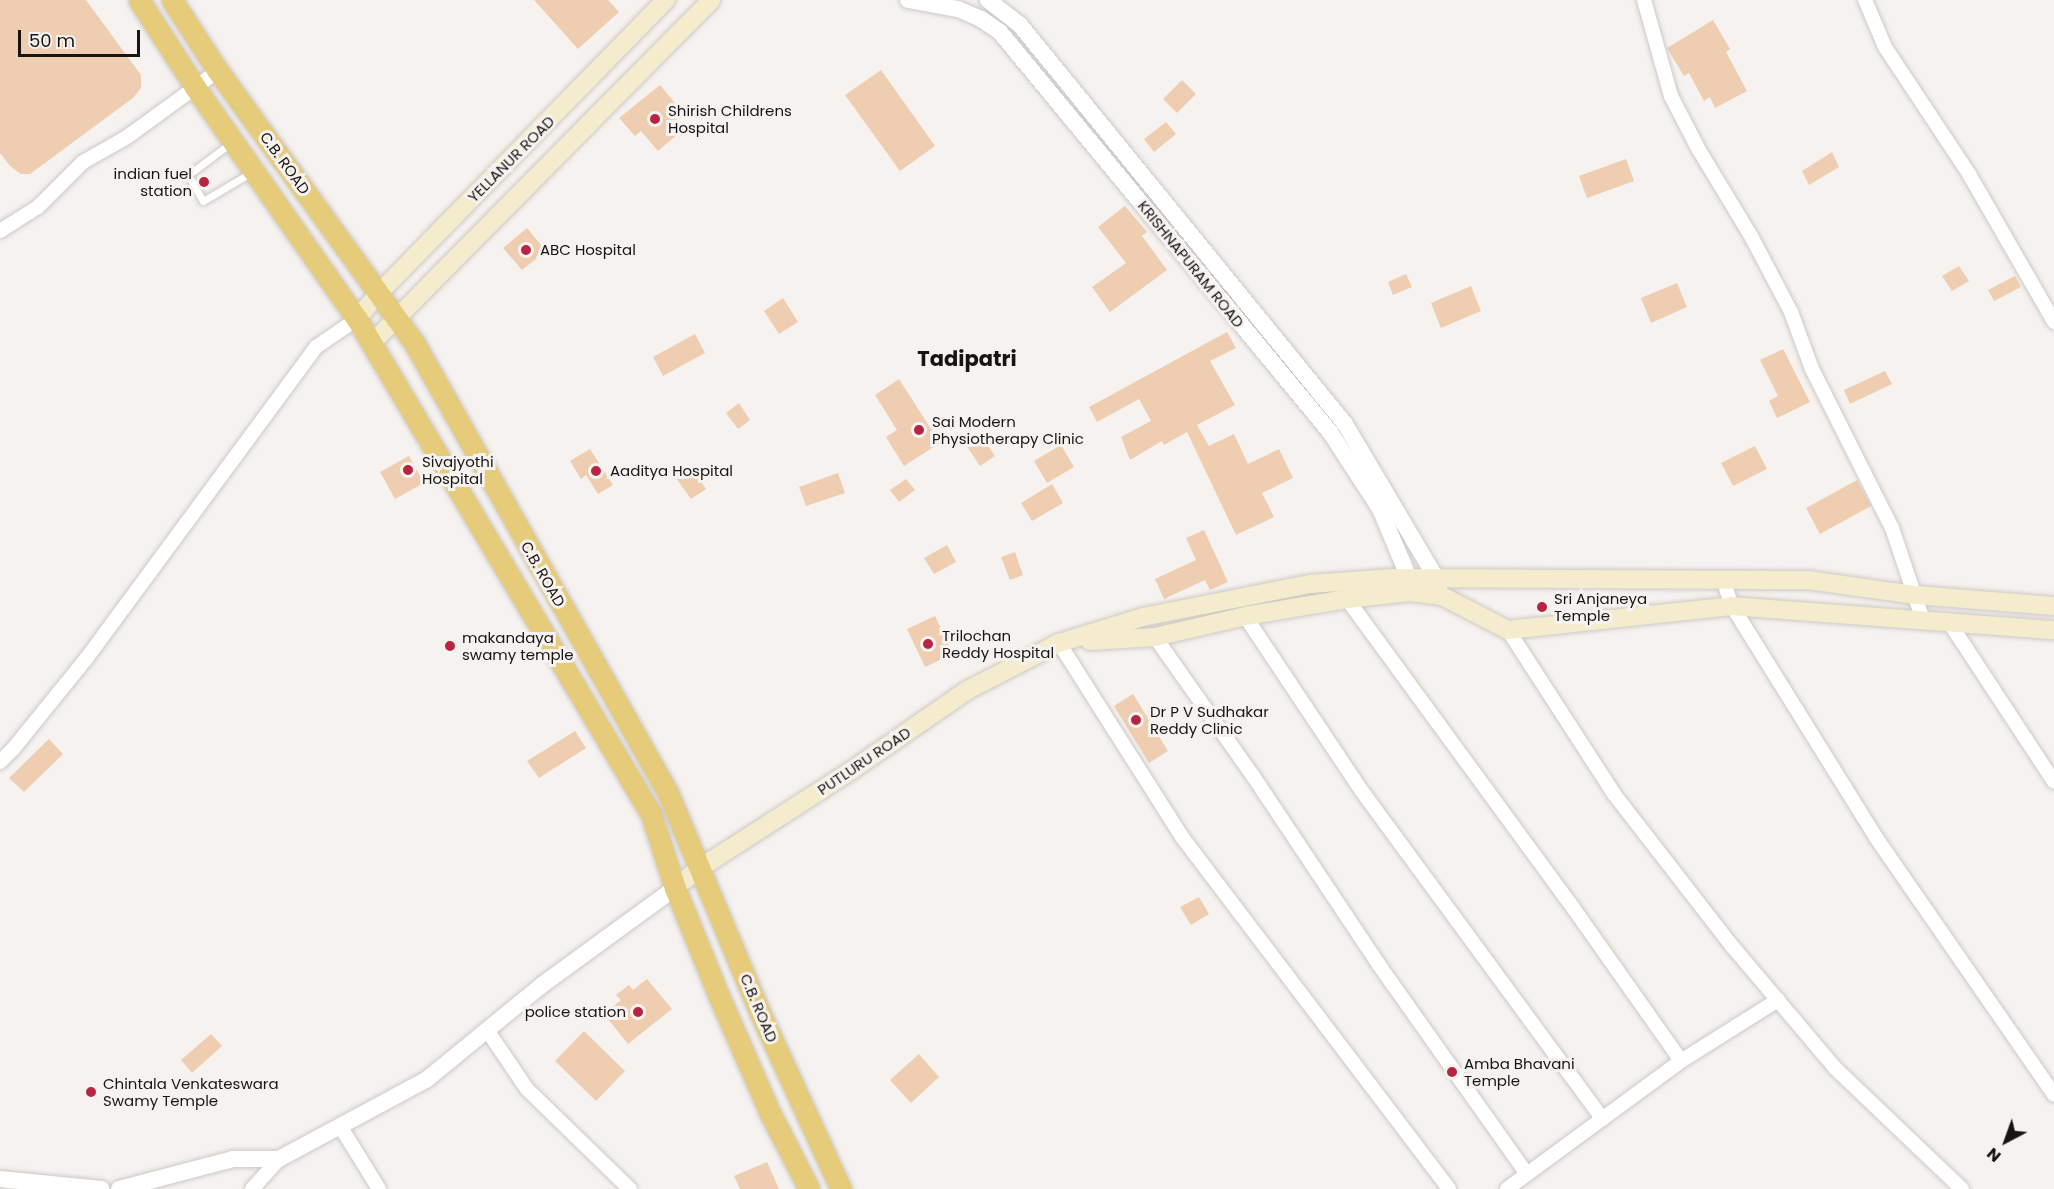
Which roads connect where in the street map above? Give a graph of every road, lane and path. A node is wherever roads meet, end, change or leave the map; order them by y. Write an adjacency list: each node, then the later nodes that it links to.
1 (139, 0): 10 (highway)
2 (172, 0): 9 (highway, C.B. ROAD)
3 (666, 0): 14 (main road, YELLANUR ROAD)
4 (711, 0): 16 (main road)
5 (908, 0): 20 (street, KRISHNAPURAM ROAD)
6 (988, 0): 21 (street, KRISHNAPURAM ROAD)
7 (1644, 0): 22 (street)
8 (1865, 0): 17 (street)
9 (218, 71): 10 (street); 14 (highway, C.B. ROAD)
10 (195, 87): 11 (highway); 13 (street)
11 (234, 141): 12 (highway); 12 (lane)
12 (254, 171): 15 (highway)
13 (0, 231)
14 (379, 293): 15 (main road, YELLANUR ROAD); 16 (highway, C.B. ROAD)
15 (357, 319): 18 (highway); 33 (street)
16 (397, 319): 18 (main road); 35 (highway, C.B. ROAD)
17 (2054, 322)
18 (372, 344): 36 (highway)
19 (1723, 579): 21 (main road); 22 (main road); 24 (street)
20 (1410, 585): 21 (main road); 23 (main road); 32 (main road)
21 (1439, 587): 29 (main road)
22 (1915, 595): 25 (main road); 27 (street)
23 (1347, 599): 26 (main road); 39 (street)
24 (1732, 606): 27 (main road); 29 (main road); 40 (street)
25 (2054, 606)
26 (1245, 616): 31 (main road); 41 (street)
27 (1923, 620): 28 (main road)
28 (1949, 622): 30 (main road); 34 (street)
29 (1508, 630): 37 (street)
30 (2054, 630)
31 (1155, 637): 32 (main road); 44 (street)
32 (1059, 643): 35 (main road, PUTLURU ROAD); 53 (street)
33 (0, 762)
34 (2054, 782)
35 (700, 868): 36 (main road, PUTLURU ROAD); 52 (highway, C.B. ROAD)
36 (675, 888): 38 (street); 51 (highway)
37 (1778, 1000): 39 (street); 55 (street)
38 (487, 1030): 42 (street); 50 (street)
39 (1681, 1061): 41 (street)
40 (2054, 1095)
41 (1603, 1119): 44 (street)
42 (340, 1126): 43 (street); 49 (street)
43 (279, 1159): 47 (street); 48 (street)
44 (1527, 1174): 54 (street)
45 (0, 1179): 46 (street)
46 (102, 1189)
47 (119, 1189)
48 (252, 1189)
49 (379, 1189)
50 (630, 1189)
51 (809, 1189)
52 (841, 1189)
53 (1449, 1189)
54 (1507, 1189)
55 (1962, 1189)

